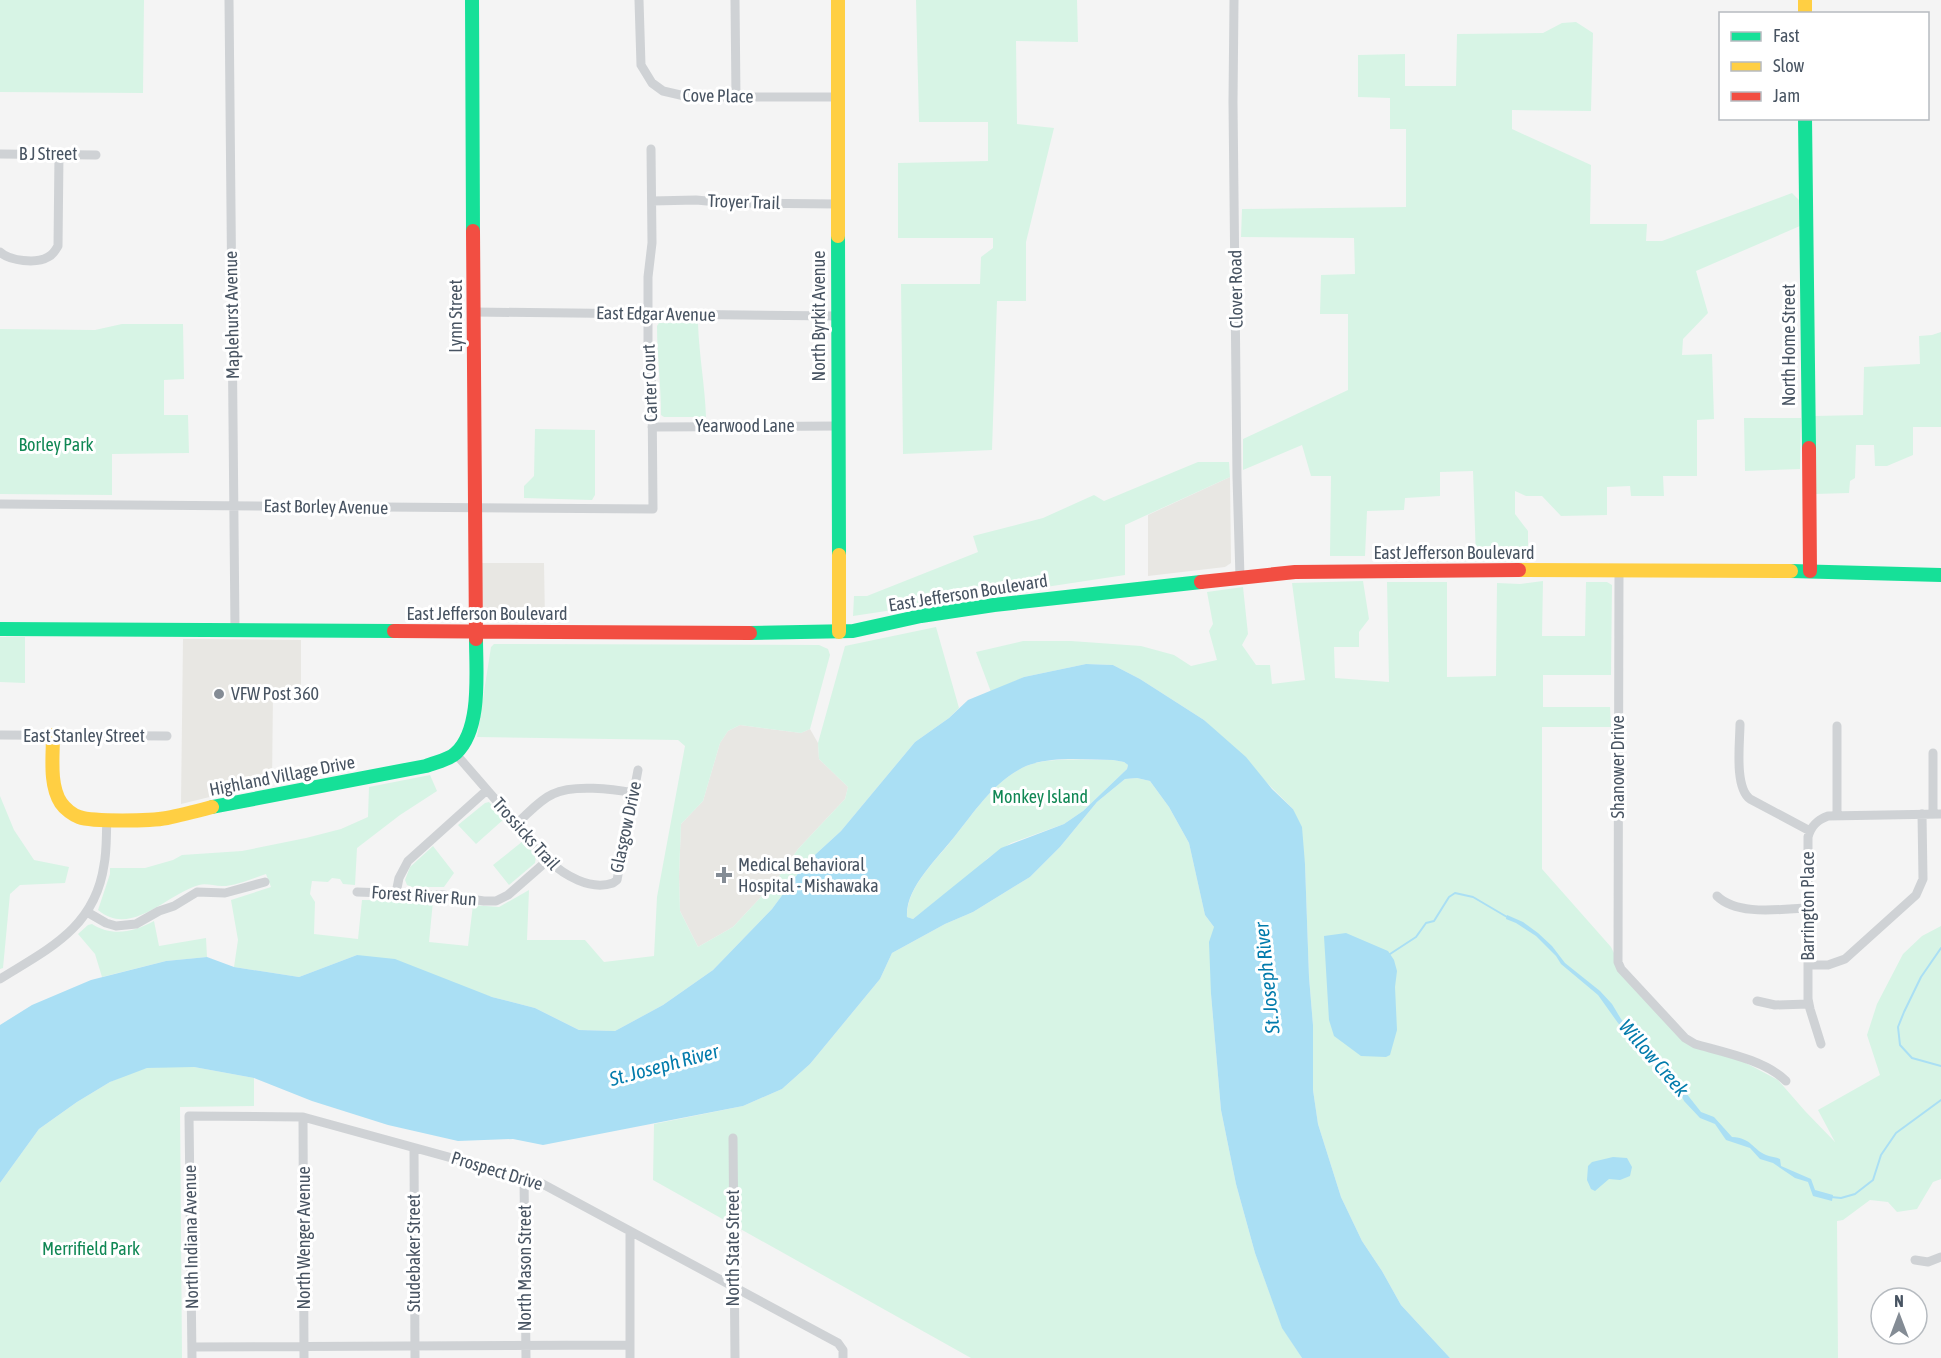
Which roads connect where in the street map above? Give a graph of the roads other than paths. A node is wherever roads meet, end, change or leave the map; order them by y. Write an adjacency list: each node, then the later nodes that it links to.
1 (229, 0): 23 (street, Maplehurst Avenue)
2 (472, 0): 17 (street, Lynn Street)
3 (639, 0): 7 (street, Cove Place)
4 (735, 0): 7 (street)
5 (838, 0): 8 (street, North Byrkit Avenue)
6 (1234, 0): 29 (street, Clover Road)
7 (736, 97): 8 (street, Cove Place)
8 (838, 97): 15 (street, North Byrkit Avenue)
9 (1805, 120): 27 (street, North Home Street)
10 (651, 149): 14 (street, Carter Court)
11 (0, 154): 12 (street, B J Street)
12 (59, 154): 13 (street, B J Street); 16 (street)
13 (96, 155)
14 (651, 201): 15 (street, Troyer Trail); 18 (street, Carter Court)
15 (837, 204): 19 (street, North Byrkit Avenue)
16 (0, 252)
17 (474, 312): 18 (street, East Edgar Avenue); 24 (street, Lynn Street)
18 (648, 314): 19 (street, East Edgar Avenue); 21 (street, Carter Court)
19 (837, 316): 20 (street, North Byrkit Avenue)
20 (838, 426): 21 (street, Yearwood Lane); 33 (street, North Byrkit Avenue)
21 (652, 427): 25 (street, Carter Court)
22 (0, 504): 23 (street, East Borley Avenue)
23 (234, 506): 24 (street, East Borley Avenue); 31 (street, Maplehurst Avenue)
24 (474, 507): 25 (street, East Borley Avenue); 32 (street, Lynn Street)
25 (652, 509)
26 (1619, 572): 27 (street, East Jefferson Boulevard); 29 (street, East Jefferson Boulevard); 63 (street, Shanower Drive)
27 (1810, 572): 28 (street, East Jefferson Boulevard)
28 (1941, 575)
29 (1240, 577): 33 (street, East Jefferson Boulevard)
30 (0, 629): 31 (street, East Jefferson Boulevard)
31 (235, 630): 32 (street, East Jefferson Boulevard)
32 (476, 632): 33 (street, East Jefferson Boulevard); 39 (street)
33 (839, 632)
34 (1740, 724): 49 (street)
35 (1837, 726): 46 (street)
36 (0, 735): 37 (street, East Stanley Street)
37 (53, 735): 38 (street, East Stanley Street); 47 (street, Highland Village Drive)
38 (167, 736)
39 (455, 753): 42 (street, Trossicks Trail); 47 (street, Highland Village Drive)
40 (1933, 753): 45 (street)
41 (638, 770): 43 (street, Glasgow Drive)
42 (487, 790): 48 (street, Trossicks Trail); 54 (street)
43 (634, 793): 48 (street); 52 (street, Glasgow Drive)
44 (1922, 814): 45 (street, Barrington Place); 46 (street, Barrington Place); 58 (street)
45 (1937, 814)
46 (1837, 815): 49 (street, Barrington Place)
47 (107, 819): 57 (street)
48 (516, 824): 50 (street, Trossicks Trail)
49 (1810, 831): 56 (street, Barrington Place)
50 (548, 860): 52 (street, Trossicks Trail); 54 (street, Forest River Run)
51 (265, 882): 57 (street)
52 (613, 884)
53 (357, 892): 54 (street, Forest River Run)
54 (396, 893)
55 (1717, 896): 56 (street)
56 (1807, 908): 58 (street, Barrington Place)
57 (87, 912): 59 (street)
58 (1808, 965): 61 (street, Barrington Place)
59 (0, 980)
60 (1757, 1001): 61 (street)
61 (1808, 1004): 62 (street, Barrington Place)
62 (1821, 1044)
63 (1786, 1081)
64 (189, 1116): 65 (street, Prospect Drive); 76 (street, North Indiana Avenue)
65 (303, 1117): 67 (street, Prospect Drive); 77 (street, North Wenger Avenue)
66 (733, 1137): 72 (street, North State Street)
67 (414, 1148): 68 (street, Prospect Drive); 74 (street, Studebaker Street)
68 (524, 1177): 69 (street, Prospect Drive); 75 (street, North Mason Street)
69 (630, 1231): 72 (street, Prospect Drive); 73 (street)
70 (1941, 1257): 71 (street)
71 (1915, 1260)
72 (733, 1285): 83 (street, North State Street); 84 (street, Prospect Drive)
73 (630, 1345): 75 (street); 82 (street)
74 (415, 1346): 75 (street); 77 (street); 80 (street, Studebaker Street)
75 (526, 1346): 81 (street, North Mason Street)
76 (192, 1347): 77 (street); 78 (street, North Indiana Avenue)
77 (304, 1347): 79 (street, North Wenger Avenue)
78 (192, 1358)
79 (304, 1358)
80 (415, 1358)
81 (526, 1358)
82 (630, 1358)
83 (735, 1358)
84 (843, 1358)

